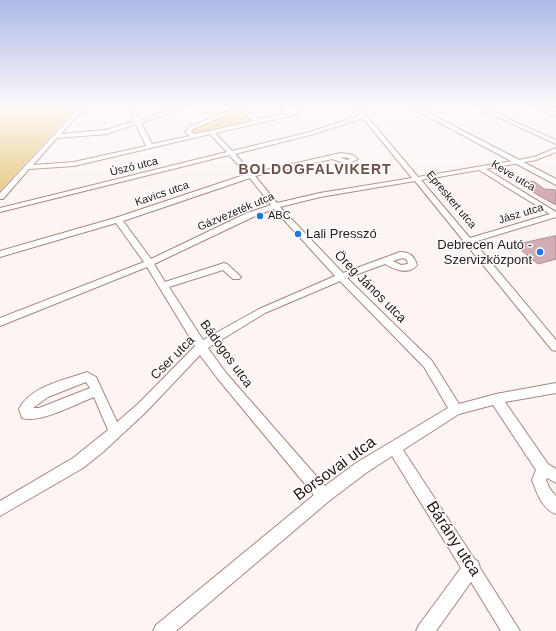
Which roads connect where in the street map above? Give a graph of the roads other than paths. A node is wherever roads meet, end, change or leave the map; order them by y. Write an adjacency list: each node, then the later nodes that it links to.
1 (56, 136): 15 (street)
2 (145, 136): 10 (street)
3 (192, 136): 10 (street)
4 (216, 136): 12 (street, Öreg János utca)
5 (298, 136): 12 (street, Úszó utca)
6 (382, 136): 18 (street, Epreskert utca)
7 (469, 136): 14 (main road)
8 (544, 136): 9 (street)
9 (556, 142)
10 (150, 146): 15 (street)
11 (556, 150): 14 (street, Gázvezeték utca)
12 (231, 153): 17 (street, Öreg János utca); 22 (street, Úszó utca)
13 (332, 157): 17 (street, Kavics utca)
14 (518, 162): 16 (street, Gázvezeték utca); 19 (main road)
15 (28, 167): 20 (street)
16 (480, 168): 18 (street, Gázvezeték utca); 23 (street, Keve utca)
17 (251, 175): 21 (street, Öreg János utca); 24 (street, Kavics utca)
18 (417, 179): 21 (street, Gázvezeték utca); 25 (street, Epreskert utca)
19 (556, 182)
20 (0, 197)
21 (275, 206): 28 (street, Gázvezeték utca); 30 (street, Öreg János utca)
22 (0, 210)
23 (556, 215): 25 (street, Jász utca)
24 (118, 220): 26 (street, Kavics utca); 28 (street, Bádogos utca)
25 (470, 241): 34 (street, Epreskert utca)
26 (0, 254)
27 (386, 260): 30 (street, Cser utca)
28 (149, 263): 31 (street, Bádogos utca); 32 (street, Gázvezeték utca)
29 (236, 277): 31 (street)
30 (341, 277): 33 (street, Cser utca); 38 (street, Öreg János utca)
31 (163, 286): 33 (street, Bádogos utca)
32 (0, 322)
33 (201, 347): 39 (street, Cser utca); 43 (street, Bádogos utca)
34 (556, 347)
35 (556, 388): 37 (street, Borsovai utca)
36 (92, 392): 39 (street)
37 (496, 399): 38 (street, Borsovai utca); 41 (street)
38 (456, 410): 40 (street, Borsovai utca)
39 (116, 433): 45 (street, Cser utca)
40 (394, 448): 43 (street, Borsovai utca); 46 (street, Bárány utca)
41 (543, 469): 42 (street); 44 (street)
42 (556, 476)
43 (324, 496): 47 (street, Borsovai utca)
44 (556, 507)
45 (0, 509)
46 (472, 567): 48 (street); 49 (street, Bárány utca)
47 (162, 631)
48 (425, 631)
49 (511, 631)

